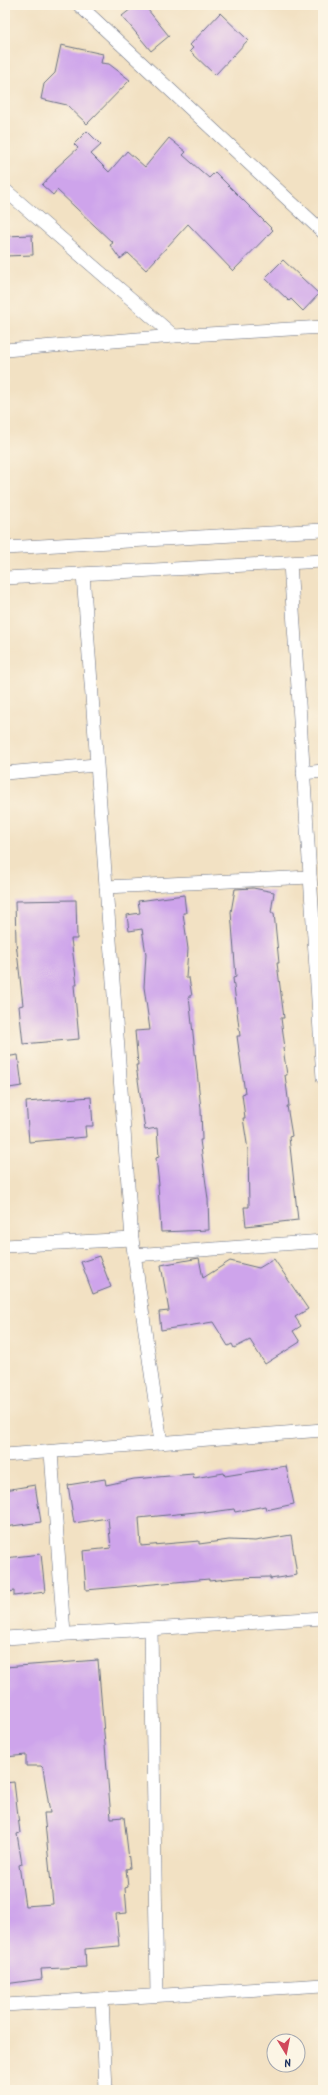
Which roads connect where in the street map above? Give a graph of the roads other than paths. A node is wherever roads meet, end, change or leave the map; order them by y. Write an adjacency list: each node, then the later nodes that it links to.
1 (79, 5): 3 (street)
2 (5, 190): 5 (street)
3 (323, 232)
4 (323, 328): 5 (street)
5 (174, 336): 6 (street)
6 (5, 350)
7 (323, 530): 8 (street)
8 (5, 546)
9 (323, 561): 10 (street)
10 (290, 563): 11 (street); 16 (street)
11 (83, 574): 12 (street); 13 (street)
12 (5, 578)
13 (96, 765): 15 (street); 18 (street)
14 (323, 771): 16 (street)
15 (5, 773)
16 (303, 773): 17 (street)
17 (310, 876): 18 (street); 19 (street)
18 (106, 887): 20 (street)
19 (323, 1078)
20 (132, 1239): 22 (street); 23 (street)
21 (323, 1241): 23 (street)
22 (5, 1246)
23 (134, 1255): 25 (street)
24 (323, 1430): 25 (street)
25 (161, 1443): 26 (street)
26 (51, 1452): 27 (street); 30 (street)
27 (5, 1455)
28 (323, 1618): 29 (street)
29 (151, 1629): 30 (street); 33 (street)
30 (64, 1634): 31 (street)
31 (5, 1638)
32 (323, 1985): 33 (street)
33 (157, 1995): 34 (street)
34 (102, 1999): 35 (street); 36 (street)
35 (5, 2005)
36 (106, 2090)

